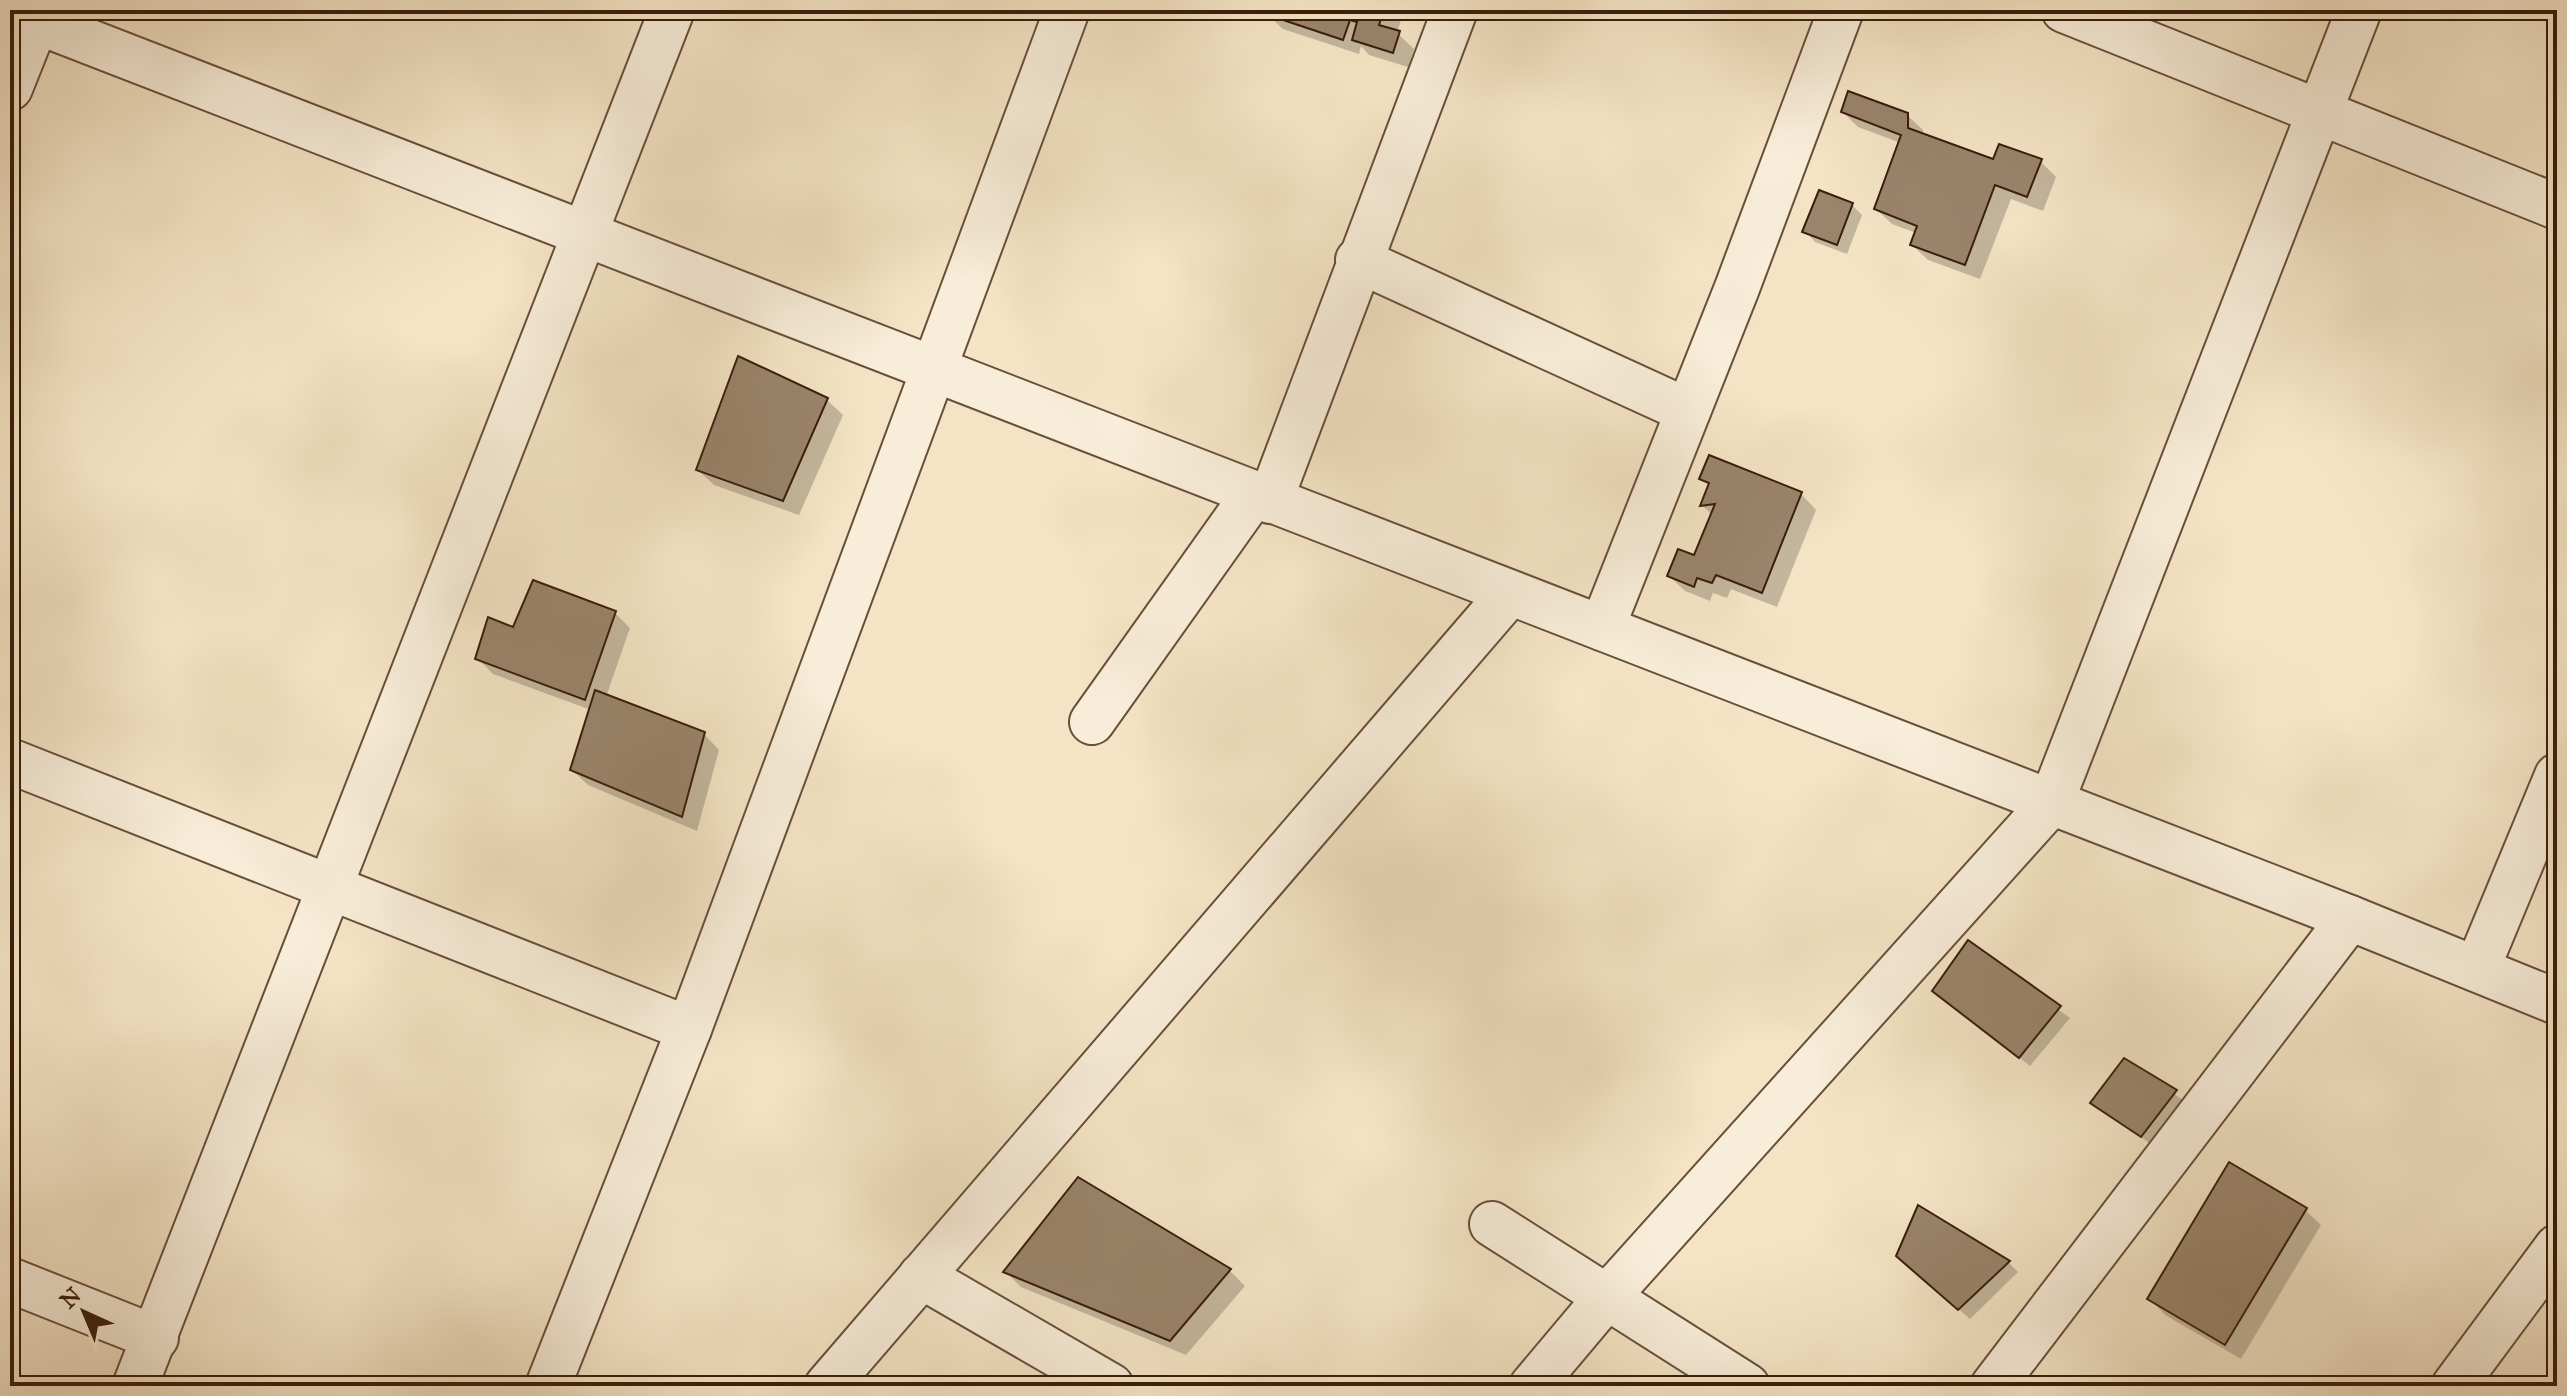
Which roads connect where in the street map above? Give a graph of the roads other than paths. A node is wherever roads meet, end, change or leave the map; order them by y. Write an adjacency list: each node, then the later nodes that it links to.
1 (672, 10): 11 (street)
2 (1067, 10): 13 (street)
3 (1455, 10): 12 (street)
4 (1841, 10): 14 (street)
5 (2064, 10): 9 (street)
6 (2359, 10): 9 (street)
7 (29, 14): 8 (street); 11 (street)
8 (10, 88)
9 (2319, 114): 10 (street); 21 (street)
10 (2557, 207)
11 (585, 235): 13 (street); 22 (street)
12 (1358, 260): 14 (street); 15 (street)
13 (936, 371): 15 (street); 26 (street)
14 (1688, 411): 17 (street)
15 (1262, 497): 16 (street); 18 (street)
16 (1510, 593): 17 (street); 29 (street)
17 (1602, 628): 21 (street)
18 (1092, 722)
19 (10, 761): 22 (street)
20 (2557, 776): 24 (street)
21 (2051, 803): 23 (street); 31 (street)
22 (331, 887): 26 (street); 32 (street)
23 (2350, 918): 24 (street); 39 (street)
24 (2477, 969): 25 (street)
25 (2557, 1002)
26 (689, 1029): 34 (street)
27 (1492, 1224): 31 (street)
28 (2557, 1247): 40 (street)
29 (921, 1276): 35 (street); 36 (street)
30 (10, 1280): 32 (street)
31 (1606, 1298): 37 (street); 38 (street)
32 (156, 1338): 33 (street)
33 (135, 1386)
34 (548, 1386)
35 (827, 1386)
36 (1111, 1386)
37 (1532, 1386)
38 (1747, 1386)
39 (1993, 1386)
40 (2454, 1386)

